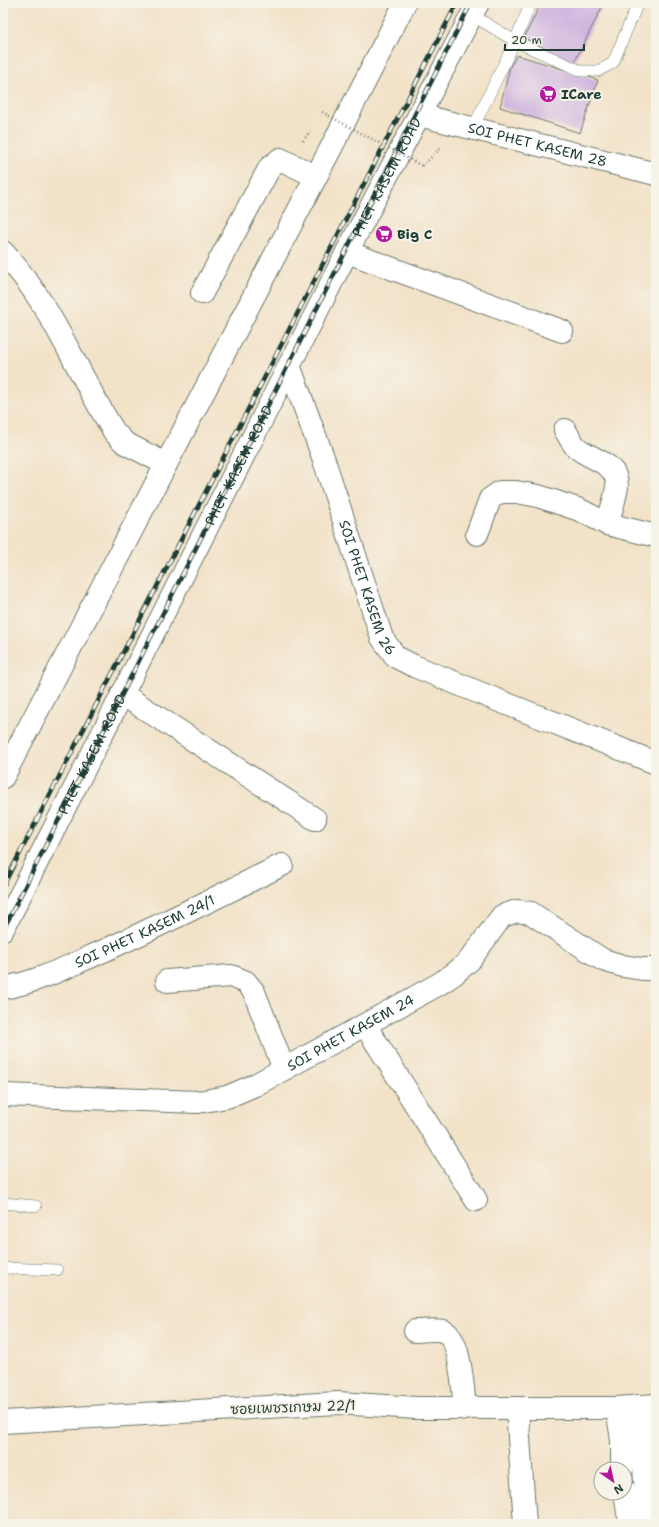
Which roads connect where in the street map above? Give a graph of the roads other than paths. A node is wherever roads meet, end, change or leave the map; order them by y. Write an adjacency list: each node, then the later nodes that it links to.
1 (405, 3): 9 (street)
2 (532, 3): 5 (lane)
3 (638, 3): 5 (lane)
4 (475, 9): 5 (lane); 6 (street, PHET KASEM ROAD)
5 (515, 41): 7 (lane)
6 (419, 115): 7 (street, SOI PHET KASEM 28); 10 (street, PHET KASEM ROAD)
7 (473, 128): 8 (street, SOI PHET KASEM 28)
8 (656, 174)
9 (315, 176): 12 (street); 16 (street)
10 (347, 252): 13 (street); 14 (street, PHET KASEM ROAD)
11 (7, 263): 16 (street)
12 (202, 293)
13 (562, 332)
14 (289, 365): 20 (street, PHET KASEM ROAD); 21 (street, SOI PHET KASEM 26)
15 (565, 430): 17 (street)
16 (166, 464): 22 (street)
17 (607, 524): 18 (street); 19 (street)
18 (477, 534)
19 (656, 536)
20 (122, 694): 23 (street); 25 (street, PHET KASEM ROAD)
21 (656, 763)
22 (3, 777)
23 (315, 819)
24 (282, 865): 28 (street, SOI PHET KASEM 24/1)
25 (3, 929)
26 (656, 969): 29 (street, SOI PHET KASEM 24)
27 (167, 981): 30 (street)
28 (3, 988)
29 (365, 1025): 30 (street, SOI PHET KASEM 24); 32 (street)
30 (284, 1070): 31 (street, SOI PHET KASEM 24)
31 (3, 1095)
32 (476, 1200)
33 (3, 1203): 34 (lane)
34 (36, 1206)
35 (3, 1268): 36 (lane)
36 (57, 1270)
37 (415, 1331): 40 (street)
38 (648, 1406): 39 (street, ซอยเพชรเกษม 22/1); 47 (street)
39 (618, 1408): 41 (street, ซอยเพชรเกษม 22/1); 43 (street)
40 (465, 1409): 41 (street, ซอยเพชรเกษม 22/1); 42 (street, ซอยเพชรเกษม 22/1)
41 (516, 1409): 45 (street)
42 (3, 1422)
43 (622, 1461)
44 (626, 1501): 46 (street)
45 (525, 1524)
46 (635, 1524)
47 (640, 1524)

